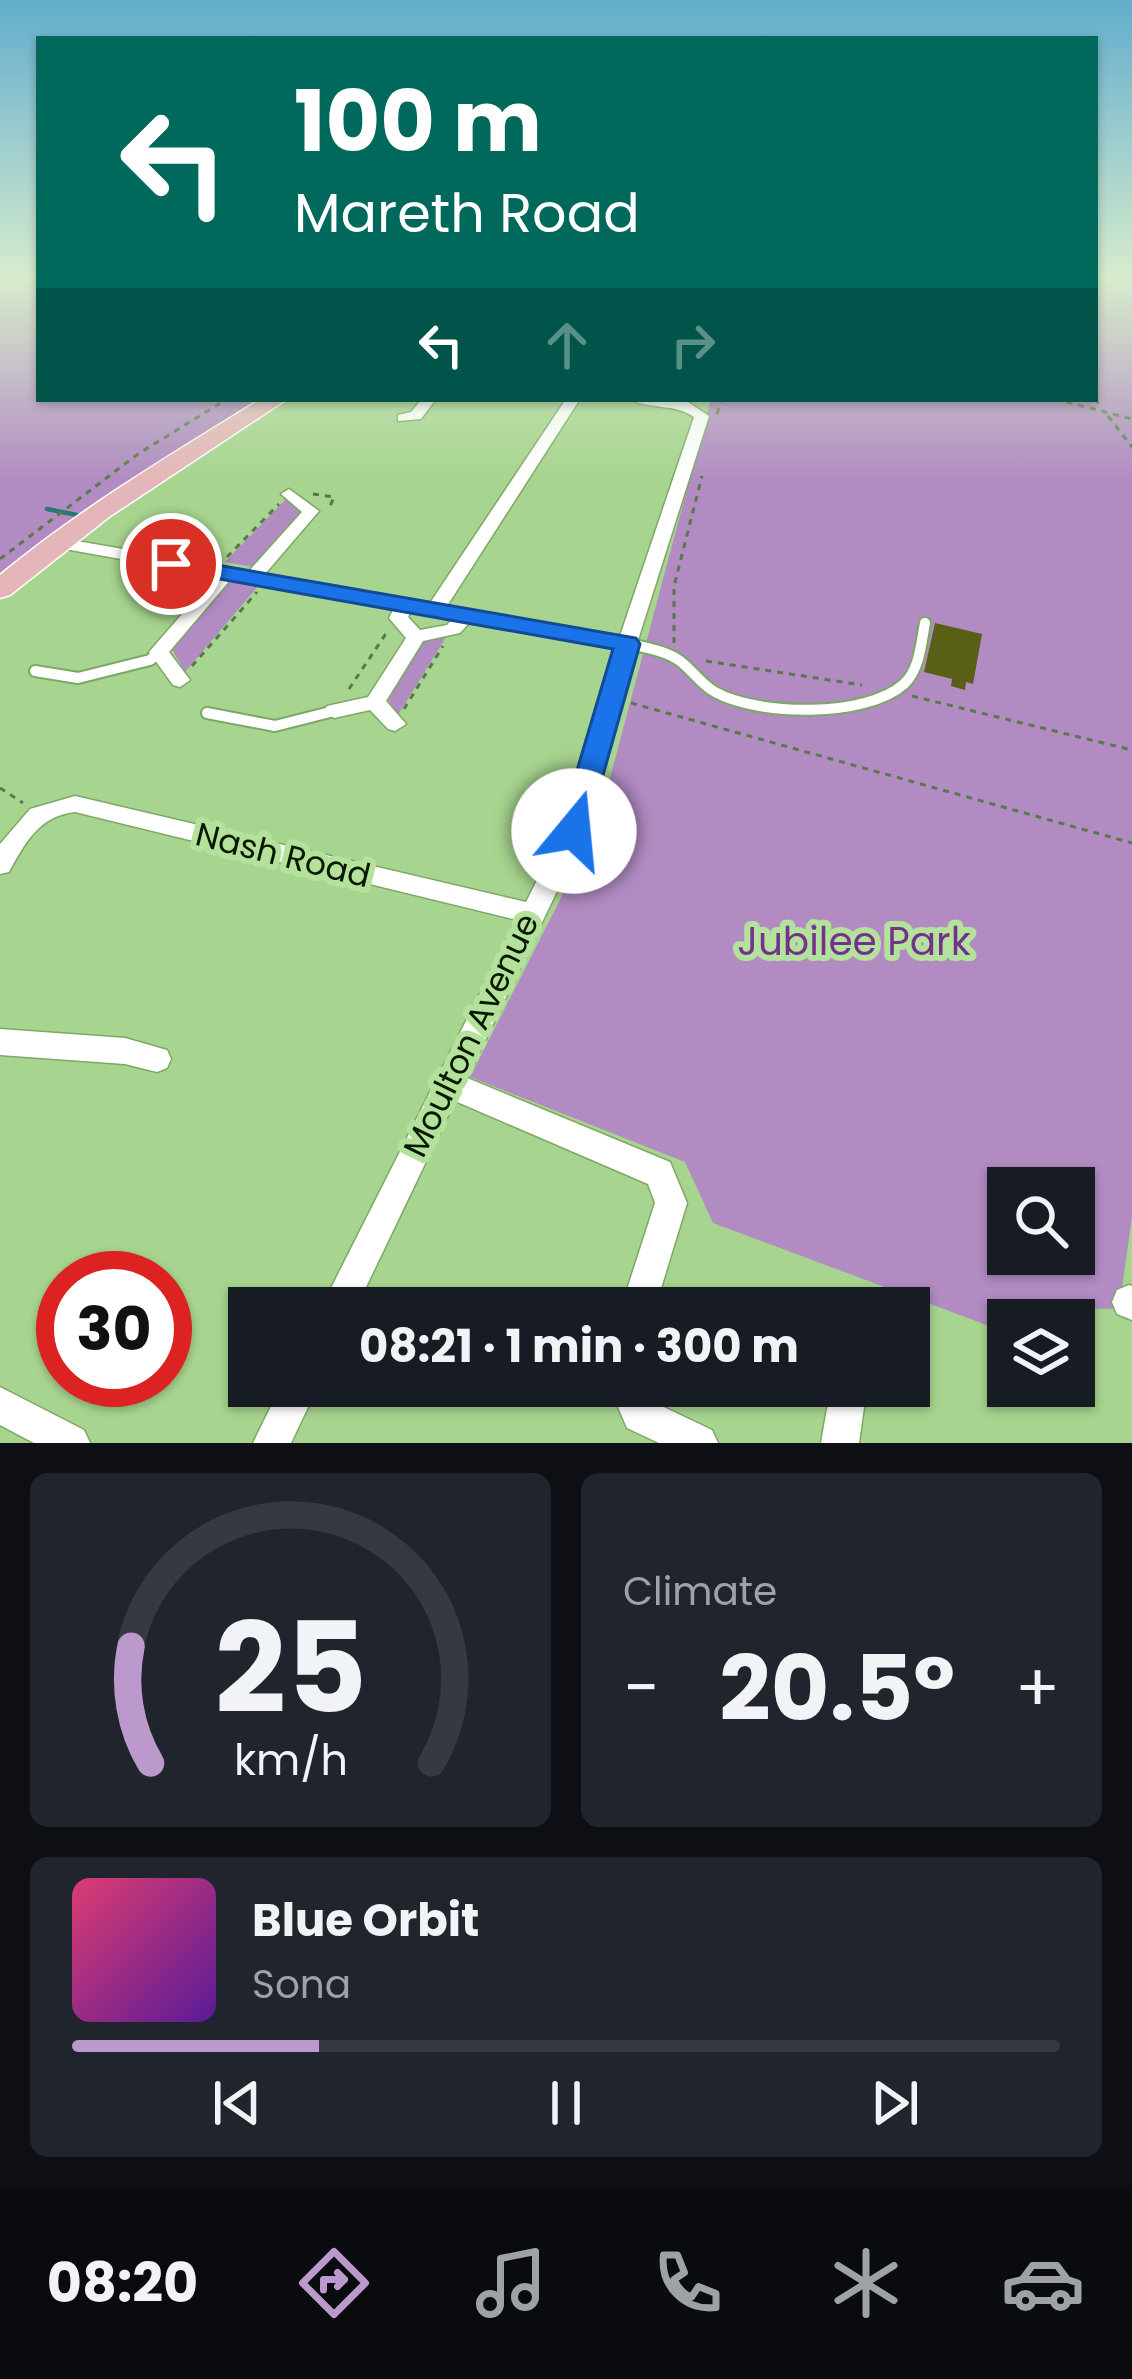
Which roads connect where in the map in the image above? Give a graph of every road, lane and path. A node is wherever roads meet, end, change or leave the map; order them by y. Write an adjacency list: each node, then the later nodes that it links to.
1 (221, 402): 16 (path)
2 (271, 402): 16 (main road)
3 (427, 402): 10 (street)
4 (570, 402): 22 (street)
5 (665, 402): 26 (street, Moulton Avenue)
6 (721, 402): 12 (path)
7 (1067, 402): 9 (path)
8 (1097, 402): 9 (path)
9 (1105, 412): 11 (path); 13 (path)
10 (415, 418)
11 (1132, 419)
12 (713, 433)
13 (1132, 448)
14 (702, 476): 28 (path)
15 (289, 494): 19 (street)
16 (53, 528): 17 (path); 18 (street); 20 (main road)
17 (0, 559)
18 (226, 574): 19 (street); 27 (street)
19 (251, 579): 21 (street)
20 (0, 589)
21 (404, 606): 22 (street); 25 (street)
22 (434, 611): 23 (street)
23 (465, 617): 25 (street); 26 (street)
24 (925, 623): 28 (lane)
25 (416, 637): 32 (street)
26 (627, 644): 28 (lane); 31 (street, Moulton Avenue)
27 (159, 652): 29 (lane); 30 (street)
28 (675, 658)
29 (35, 670)
30 (180, 680)
31 (614, 698): 38 (path); 40 (street, Moulton Avenue)
32 (375, 702): 33 (street); 35 (street)
33 (334, 711): 34 (lane)
34 (207, 713)
35 (395, 724)
36 (0, 788): 37 (path)
37 (37, 813): 39 (street); 40 (street, Nash Road)
38 (1132, 843)
39 (0, 865)
40 (530, 913): 43 (street, Moulton Avenue)
41 (0, 1042): 42 (street)
42 (157, 1059)
43 (448, 1084): 44 (street, Moulton Avenue); 45 (street)
44 (348, 1287)
45 (645, 1287)
46 (0, 1406): 50 (street)
47 (290, 1407): 51 (street)
48 (637, 1407): 52 (street)
49 (846, 1407): 53 (street)
50 (70, 1443)
51 (272, 1443)
52 (700, 1443)
53 (840, 1443)

